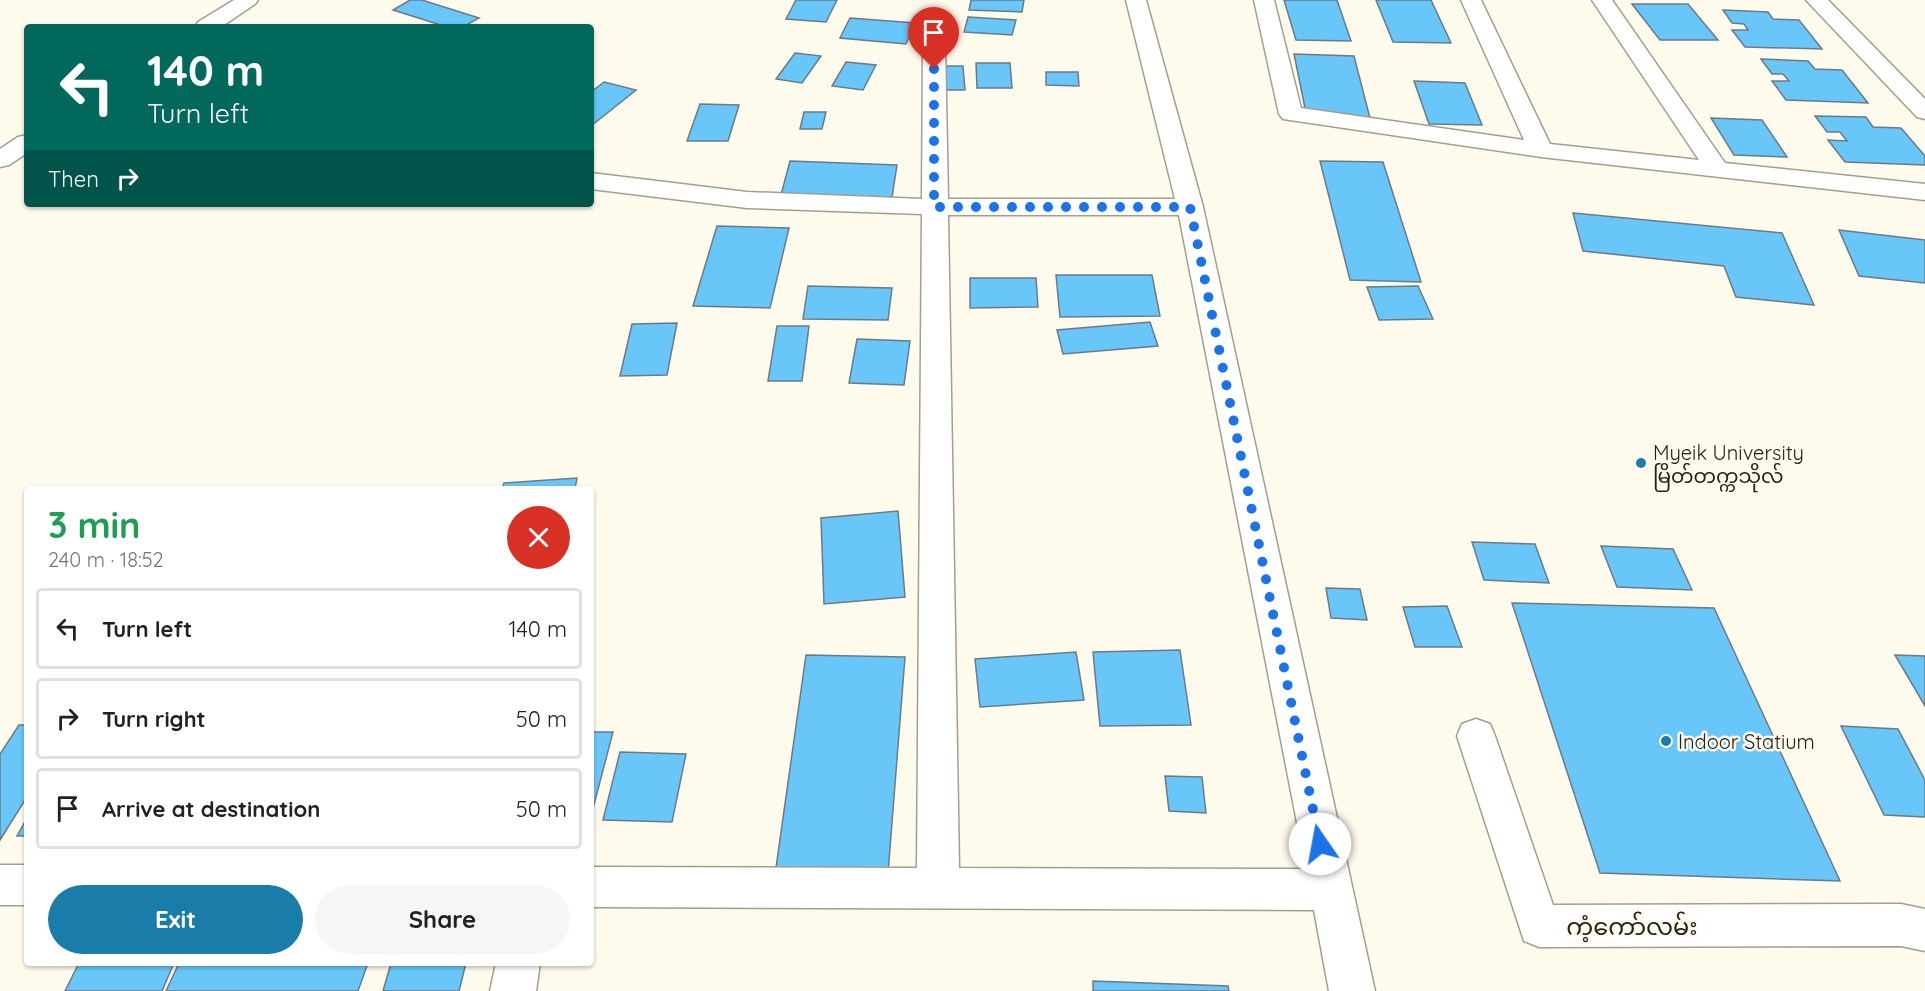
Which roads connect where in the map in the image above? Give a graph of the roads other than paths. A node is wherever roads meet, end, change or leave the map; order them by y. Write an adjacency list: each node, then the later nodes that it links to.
1 (248, 0): 7 (street)
2 (1136, 0): 17 (street)
3 (1264, 0): 11 (street)
4 (1471, 0): 11 (street)
5 (1602, 0): 13 (street)
6 (1816, 0): 9 (street)
7 (211, 24)
8 (934, 45): 16 (street)
9 (1925, 112)
10 (24, 144): 12 (street)
11 (1541, 150): 13 (street)
12 (0, 160)
13 (1716, 167): 15 (street)
14 (594, 181): 16 (street)
15 (1925, 192)
16 (934, 207): 17 (street); 22 (street)
17 (1190, 207): 23 (street)
18 (1476, 736): 24 (street, ကံ့ကော်လမ်း)
19 (0, 885): 20 (street)
20 (24, 885)
21 (594, 887): 22 (street)
22 (938, 889): 23 (street)
23 (1329, 890): 27 (street)
24 (1925, 930)
25 (517, 966): 26 (street)
26 (513, 991)
27 (1352, 991)

